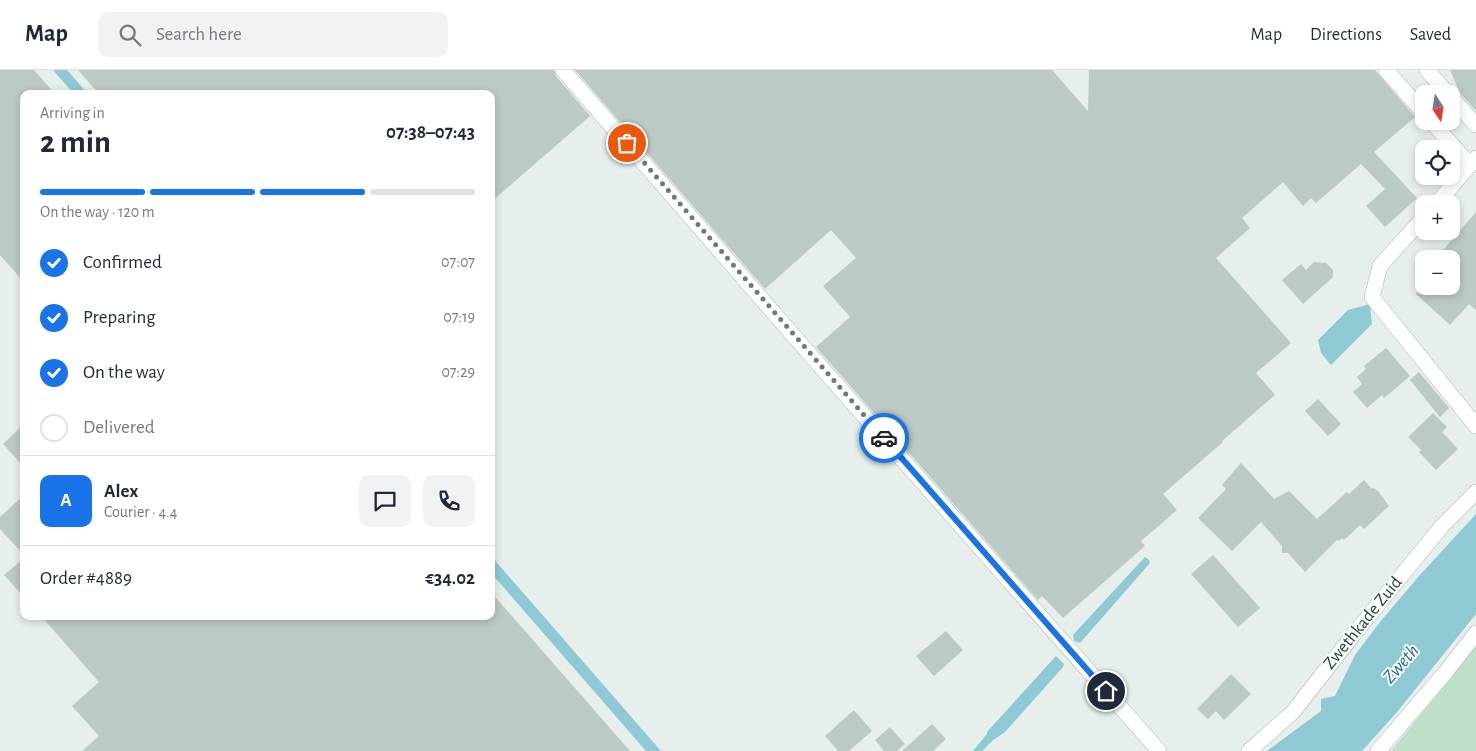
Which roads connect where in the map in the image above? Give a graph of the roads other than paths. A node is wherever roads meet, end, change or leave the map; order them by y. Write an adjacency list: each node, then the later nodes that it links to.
1 (564, 70): 15 (street)
2 (1386, 70): 5 (street)
3 (1427, 70): 4 (street)
4 (1440, 85)
5 (1415, 103)
6 (1460, 107): 7 (street)
7 (1476, 126)
8 (1440, 130): 9 (street)
9 (1473, 162): 10 (street)
10 (1444, 195)
11 (1415, 227): 12 (street)
12 (1476, 426)
13 (1476, 492): 16 (street, Zwethkade Zuid)
14 (1476, 633): 17 (street)
15 (1159, 751)
16 (1249, 751)
17 (1378, 751)

